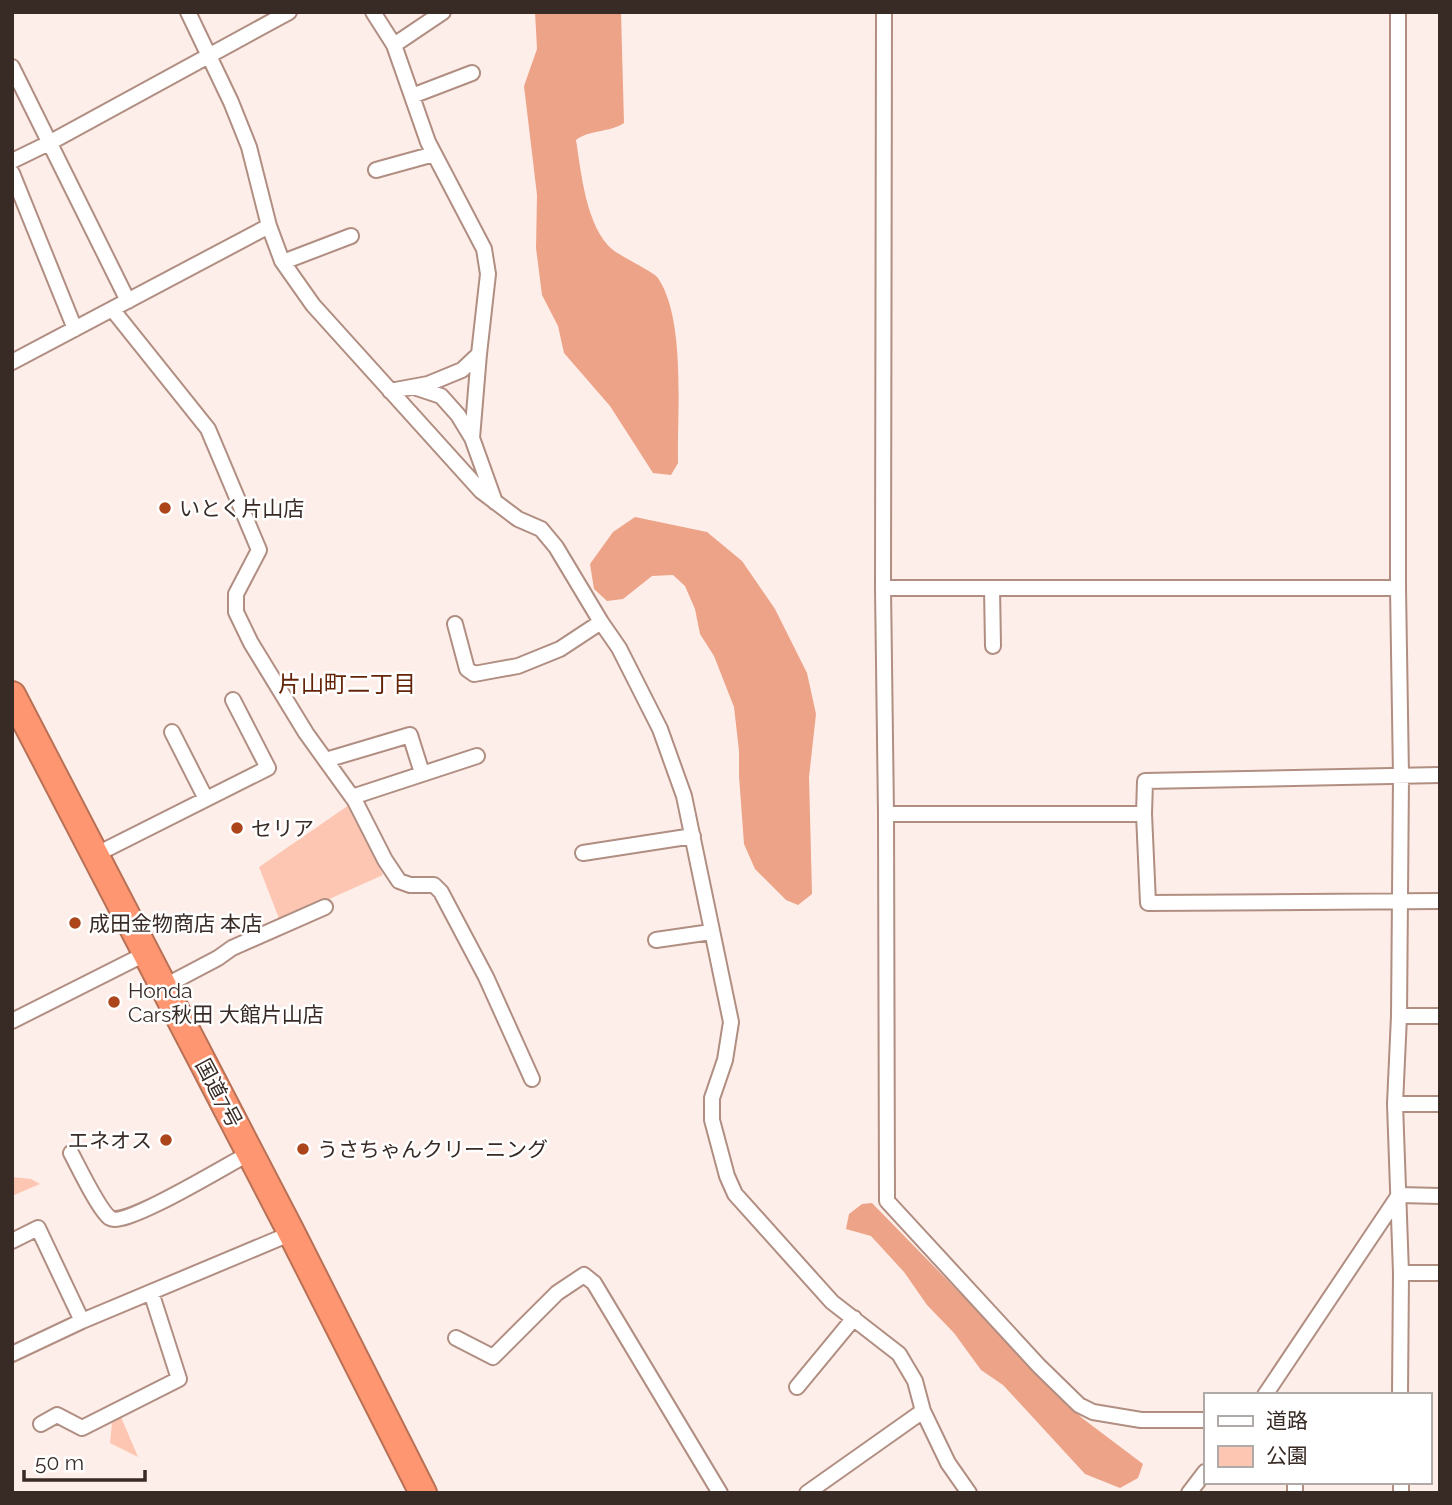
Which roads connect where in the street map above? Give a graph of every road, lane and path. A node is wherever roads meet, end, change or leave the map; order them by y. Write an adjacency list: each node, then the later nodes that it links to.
1 (188, 12): 8 (street)
2 (289, 12): 8 (street)
3 (373, 12): 7 (street)
4 (884, 12): 29 (street)
5 (1398, 12): 31 (street)
6 (439, 13): 7 (street)
7 (394, 45): 11 (street)
8 (209, 56): 12 (street); 17 (street)
9 (12, 67): 12 (street)
10 (472, 73): 11 (street)
11 (412, 96): 13 (street)
12 (49, 143): 14 (street); 20 (street)
13 (434, 154): 15 (street); 23 (street)
14 (12, 160)
15 (376, 170)
16 (12, 173): 22 (street)
17 (269, 226): 19 (street); 20 (street)
18 (351, 236): 19 (street)
19 (283, 262): 26 (street)
20 (128, 301): 21 (street)
21 (112, 309): 22 (street); 39 (street)
22 (75, 329): 24 (street)
23 (479, 354): 25 (street); 27 (street)
24 (12, 362)
25 (413, 386): 26 (street); 27 (street)
26 (390, 391): 28 (street)
27 (472, 439): 28 (street)
28 (495, 502): 32 (street)
29 (883, 588): 30 (street); 45 (street)
30 (992, 588): 31 (street); 34 (street)
31 (1398, 588): 42 (street)
32 (601, 622): 33 (street); 47 (street)
33 (455, 624)
34 (993, 646)
35 (12, 695): 49 (highway, 国道7号)
36 (233, 700): 44 (street)
37 (172, 732): 44 (street)
38 (477, 755): 40 (street)
39 (326, 760): 40 (street); 43 (street)
40 (422, 774): 43 (street)
41 (1440, 775): 42 (street)
42 (1401, 776): 46 (street); 51 (street)
43 (352, 797): 60 (street)
44 (206, 799): 49 (street)
45 (886, 814): 46 (street); 80 (street)
46 (1144, 814): 51 (street)
47 (693, 836): 48 (street); 53 (street)
48 (583, 853)
49 (94, 855): 55 (highway, 国道7号)
50 (1440, 901): 51 (street)
51 (1398, 902): 57 (street)
52 (325, 907): 56 (street)
53 (711, 932): 54 (street); 72 (street)
54 (656, 940)
55 (145, 954): 56 (highway, 国道7号); 59 (street)
56 (163, 987): 64 (highway, 国道7号)
57 (1399, 1016): 58 (street); 61 (street)
58 (1440, 1016)
59 (12, 1021)
60 (532, 1079)
61 (1395, 1104): 62 (street); 65 (street)
62 (1440, 1104)
63 (71, 1153): 64 (street)
64 (250, 1153): 67 (highway, 国道7号)
65 (1399, 1195): 66 (street); 69 (street); 77 (street)
66 (1440, 1196)
67 (292, 1233): 71 (street); 83 (highway, 国道7号)
68 (12, 1241): 73 (street)
69 (1401, 1273): 70 (street); 78 (street)
70 (1440, 1273)
71 (151, 1292): 73 (street); 81 (street)
72 (854, 1318): 76 (street); 79 (street)
73 (82, 1321): 75 (street)
74 (456, 1338): 84 (street)
75 (12, 1354)
76 (797, 1387)
77 (1266, 1393)
78 (1400, 1393)
79 (923, 1411): 85 (street); 86 (street)
80 (1204, 1420)
81 (41, 1424)
82 (1204, 1473): 87 (street)
83 (423, 1493)
84 (720, 1493)
85 (807, 1493)
86 (970, 1493)
87 (1188, 1493)

